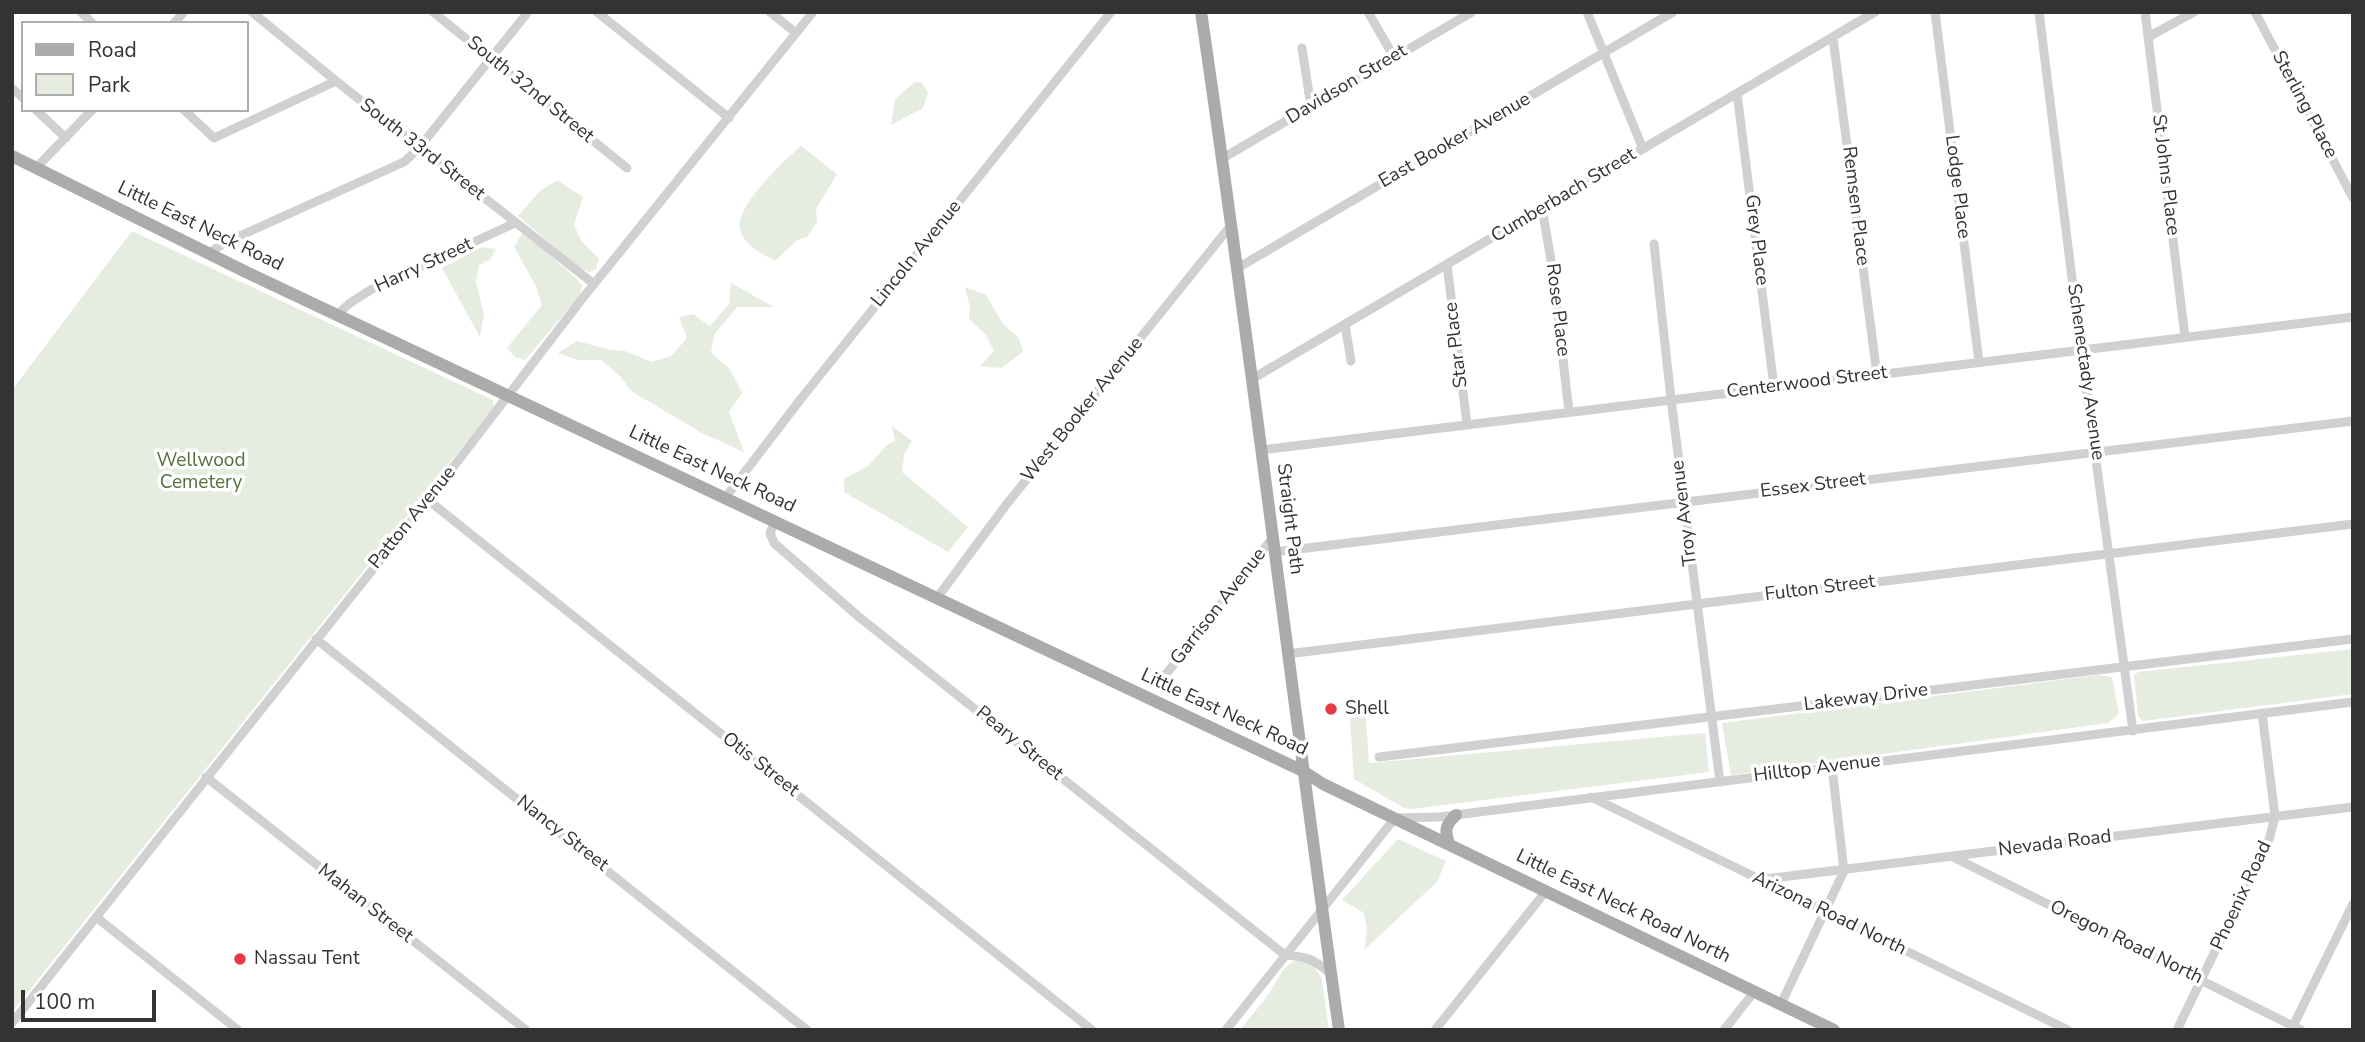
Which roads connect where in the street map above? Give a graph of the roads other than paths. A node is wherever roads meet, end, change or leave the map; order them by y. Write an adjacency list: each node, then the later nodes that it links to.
1 (252, 12): 26 (street, South 33rd Street)
2 (433, 12): 25 (street, South 32nd Street)
3 (528, 12): 25 (street)
4 (597, 12): 32 (street)
5 (770, 12): 19 (street)
6 (813, 12): 19 (street, Patton Avenue)
7 (1111, 12): 66 (street, Lincoln Avenue)
8 (1201, 12): 37 (main road, Straight Path)
9 (1368, 12): 24 (street)
10 (1472, 12): 24 (street, Davidson Street)
11 (1587, 12): 23 (street)
12 (1673, 12): 23 (street, East Booker Avenue)
13 (1875, 12): 21 (street, Cumberbach Street)
14 (1935, 12): 55 (street, Lodge Place)
15 (2039, 12): 53 (street, Schenectady Avenue)
16 (2145, 12): 20 (street, St Johns Place)
17 (2194, 12): 20 (street)
18 (2255, 12): 40 (street, Sterling Place)
19 (796, 33): 32 (street, Patton Avenue)
20 (2148, 37): 52 (street, St Johns Place)
21 (1833, 38): 27 (street, Cumberbach Street); 56 (street, Remsen Place)
22 (1302, 48): 28 (street)
23 (1603, 53): 35 (street); 47 (street, East Booker Avenue)
24 (1394, 57): 28 (street, Davidson Street)
25 (491, 58): 34 (street); 39 (street, South 32nd Street)
26 (336, 81): 31 (street); 34 (street, South 33rd Street)
27 (1737, 93): 35 (street, Cumberbach Street); 58 (street, Grey Place)
28 (1311, 107): 37 (street, Davidson Street)
29 (38, 112): 33 (street)
30 (90, 112): 33 (street)
31 (186, 112)
32 (729, 118): 48 (street, Patton Avenue)
33 (66, 138): 38 (street)
34 (419, 148): 42 (street, South 33rd Street); 45 (street)
35 (1643, 149): 41 (street, Cumberbach Street)
36 (12, 156): 38 (main road, Little East Neck Road)
37 (1223, 158): 43 (main road, Straight Path)
38 (36, 168): 45 (main road, Little East Neck Road)
39 (627, 168)
40 (2353, 198)
41 (1542, 208): 46 (street, Cumberbach Street); 61 (street, Rose Place)
42 (515, 223): 48 (street, South 33rd Street); 49 (street, Harry Street)
43 (1232, 225): 47 (main road, Straight Path); 74 (street, West Booker Avenue)
44 (1654, 244): 60 (street, Troy Avenue)
45 (209, 253): 49 (main road, Little East Neck Road)
46 (1447, 265): 51 (street, Cumberbach Street); 63 (street, Star Place)
47 (1236, 269): 57 (main road, Straight Path)
48 (594, 284): 59 (street, Patton Avenue)
49 (337, 315): 59 (main road, Little East Neck Road)
50 (2353, 317): 52 (street, Centerwood Street)
51 (1345, 325): 54 (street); 57 (street, Cumberbach Street)
52 (2185, 337): 53 (street, Centerwood Street)
53 (2081, 351): 55 (street, Centerwood Street); 65 (street, Schenectady Avenue)
54 (1351, 361)
55 (1979, 362): 56 (street, Centerwood Street)
56 (1877, 375): 58 (street, Centerwood Street)
57 (1252, 379): 64 (main road, Straight Path)
58 (1774, 387): 60 (street, Centerwood Street)
59 (509, 396): 66 (main road, Little East Neck Road); 67 (street, Patton Avenue)
60 (1671, 399): 61 (street, Centerwood Street); 68 (street, Troy Avenue)
61 (1569, 412): 63 (street, Centerwood Street)
62 (2353, 421): 65 (street, Essex Street)
63 (1466, 424): 64 (street, Centerwood Street)
64 (1261, 450): 71 (main road, Straight Path)
65 (2096, 452): 68 (street, Essex Street); 73 (street, Schenectady Avenue)
66 (725, 498): 69 (main road, Little East Neck Road)
67 (428, 500): 76 (street, Patton Avenue); 114 (street, Otis Street)
68 (1685, 502): 72 (street, Essex Street); 75 (street, Troy Avenue)
69 (775, 522): 74 (main road, Little East Neck Road); 104 (street, Peary Street)
70 (2353, 524): 73 (street, Fulton Street)
71 (1274, 536): 72 (main road, Straight Path); 80 (street, Garrison Avenue)
72 (1274, 552): 78 (main road, Straight Path)
73 (2109, 554): 75 (street, Fulton Street); 79 (street, Schenectady Avenue)
74 (937, 598): 87 (main road, Little East Neck Road)
75 (1696, 604): 78 (street, Fulton Street); 83 (street, Troy Avenue)
76 (316, 639): 88 (street, Patton Avenue); 113 (street, Nancy Street)
77 (2353, 639): 79 (street, Lakeway Drive)
78 (1287, 654): 87 (main road, Straight Path)
79 (2124, 666): 83 (street, Lakeway Drive); 84 (street, Schenectady Avenue)
80 (1163, 678)
81 (2353, 702): 82 (street, Hilltop Avenue)
82 (2262, 713): 84 (street, Hilltop Avenue); 93 (street, Phoenix Road)
83 (1711, 717): 85 (street, Lakeway Drive); 89 (street, Troy Avenue)
84 (2133, 730): 86 (street, Hilltop Avenue)
85 (1379, 757)
86 (1832, 768): 89 (street, Hilltop Avenue); 97 (street)
87 (1303, 771): 94 (main road, Little East Neck Road); 101 (main road, Straight Path)
88 (206, 778): 103 (street, Patton Avenue); 112 (street, Mahan Street)
89 (1720, 782): 90 (street, Hilltop Avenue)
90 (1591, 797): 92 (street, Hilltop Avenue); 98 (street, Arizona Road North)
91 (2353, 807): 93 (street, Nevada Road)
92 (1456, 815): 94 (street, Hilltop Avenue); 95 (main road)
93 (2275, 816): 96 (street, Nevada Road); 106 (street, Phoenix Road)
94 (1395, 818): 95 (main road, Little East Neck Road North); 101 (street)
95 (1449, 843): 99 (main road, Little East Neck Road North)
96 (1952, 856): 97 (street, Nevada Road); 106 (street, Oregon Road North)
97 (1844, 871): 98 (street, Nevada Road); 102 (street)
98 (1757, 880): 102 (street, Arizona Road North)
99 (1546, 891): 107 (main road, Little East Neck Road North); 117 (street)
100 (2353, 904): 110 (street)
101 (1322, 906): 104 (street); 105 (main road, Straight Path)
102 (1826, 912): 108 (street); 120 (street, Arizona Road North)
103 (96, 917): 109 (street, Patton Avenue); 111 (street)
104 (1285, 955): 105 (street); 115 (street)
105 (1331, 974): 116 (main road, Straight Path)
106 (2201, 980): 110 (street, Oregon Road North); 121 (street, Phoenix Road)
107 (1754, 992): 108 (main road, Little East Neck Road North); 118 (street)
108 (1782, 1004): 119 (main road, Little East Neck Road North)
109 (12, 1023)
110 (2297, 1028)
111 (238, 1030)
112 (526, 1030)
113 (807, 1030)
114 (1092, 1030)
115 (1226, 1030)
116 (1339, 1030)
117 (1435, 1030)
118 (1724, 1030)
119 (1834, 1030)
120 (2068, 1030)
121 (2176, 1030)

